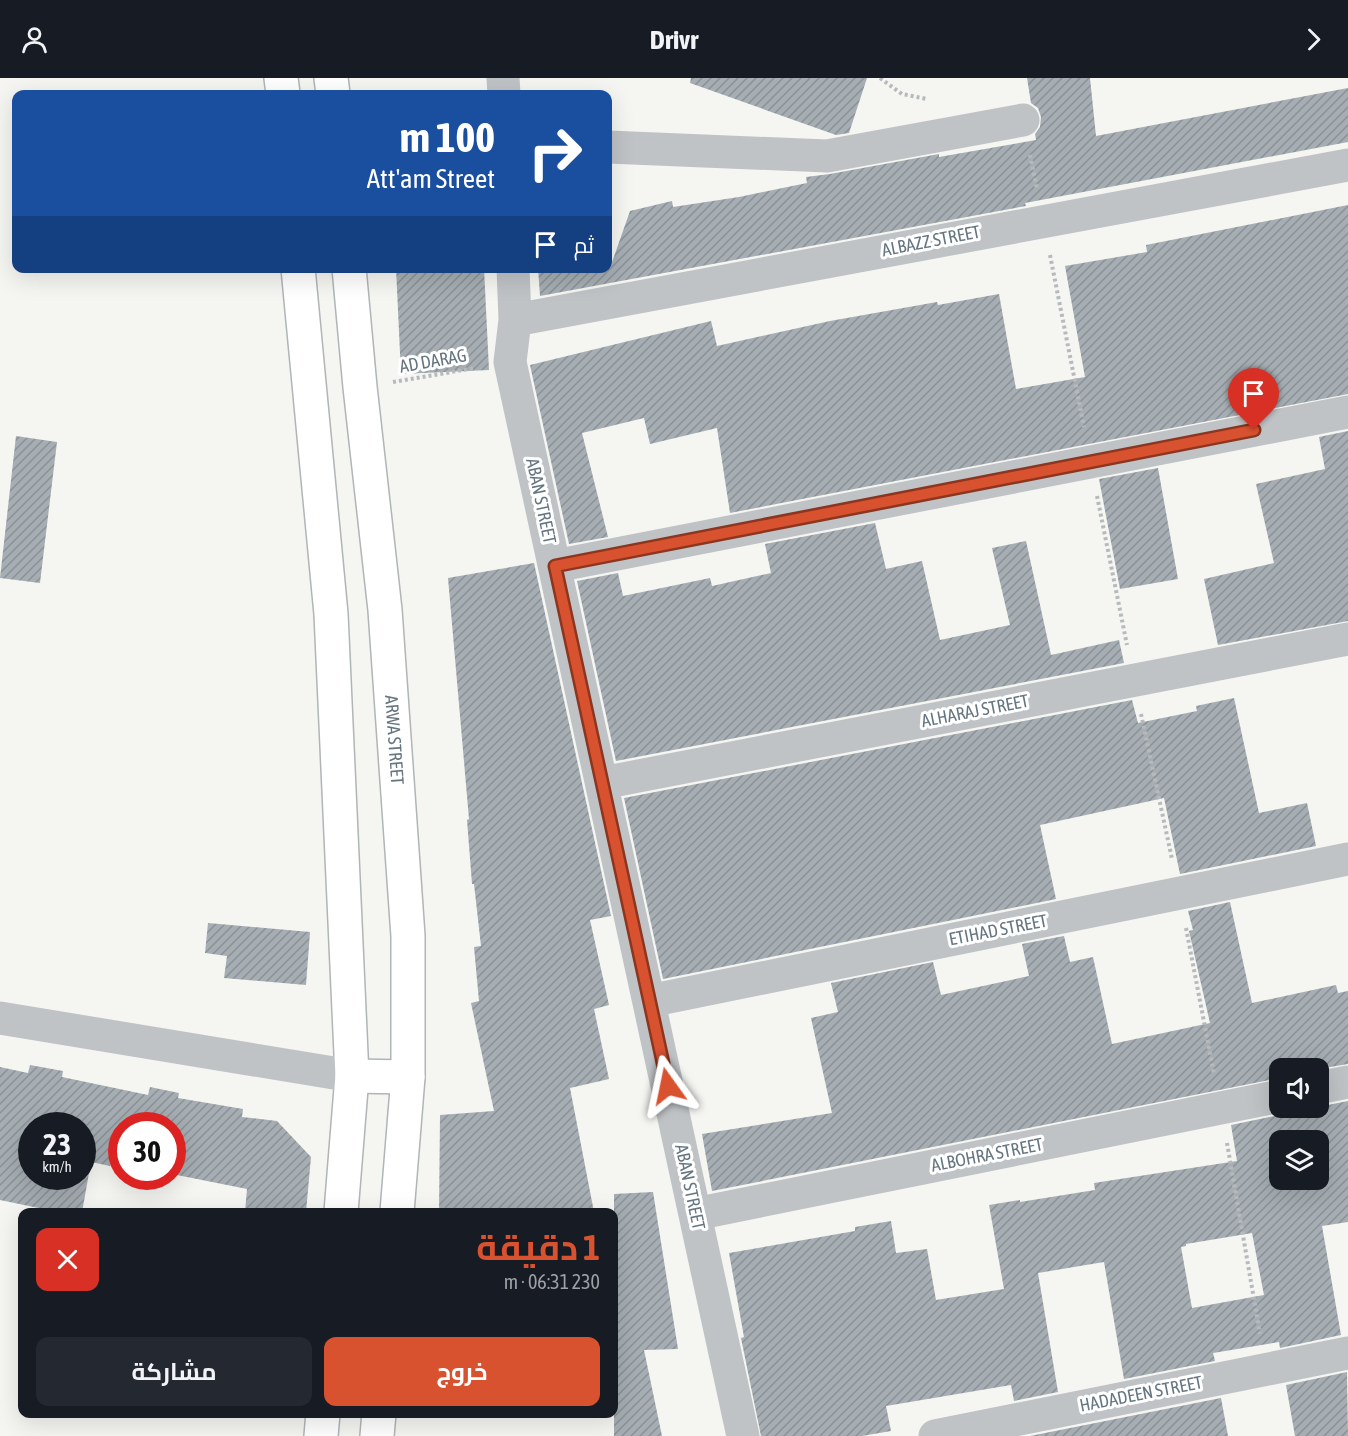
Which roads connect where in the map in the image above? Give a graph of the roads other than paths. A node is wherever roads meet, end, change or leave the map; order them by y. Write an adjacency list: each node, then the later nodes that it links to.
1 (1023, 120): 2 (street)
2 (612, 147)
3 (1348, 165): 7 (street, ALBAZZ STREET)
4 (298, 273): 15 (main road)
5 (349, 273): 16 (main road, ARWA STREET)
6 (513, 273): 7 (street, ABAN STREET)
7 (515, 320): 9 (street, ABAN STREET)
8 (1348, 412): 9 (street)
9 (555, 566): 11 (street, ABAN STREET)
10 (1348, 639): 11 (street, ALHARAJ STREET)
11 (602, 783): 13 (street, ABAN STREET)
12 (1348, 860): 13 (street, ETIHAD STREET)
13 (649, 1001): 22 (street, ABAN STREET)
14 (0, 1018): 15 (street)
15 (352, 1076): 16 (main road); 20 (main road)
16 (408, 1077): 21 (main road, ARWA STREET)
17 (1348, 1082): 18 (street)
18 (1329, 1086)
19 (1269, 1098): 22 (street, ALBOHRA STREET)
20 (341, 1208)
21 (397, 1208)
22 (695, 1214): 28 (street, ABAN STREET)
23 (1348, 1353): 29 (street, HADADEEN STREET)
24 (323, 1418): 26 (main road)
25 (379, 1418): 27 (main road)
26 (321, 1436)
27 (377, 1436)
28 (742, 1436)
29 (935, 1436)

